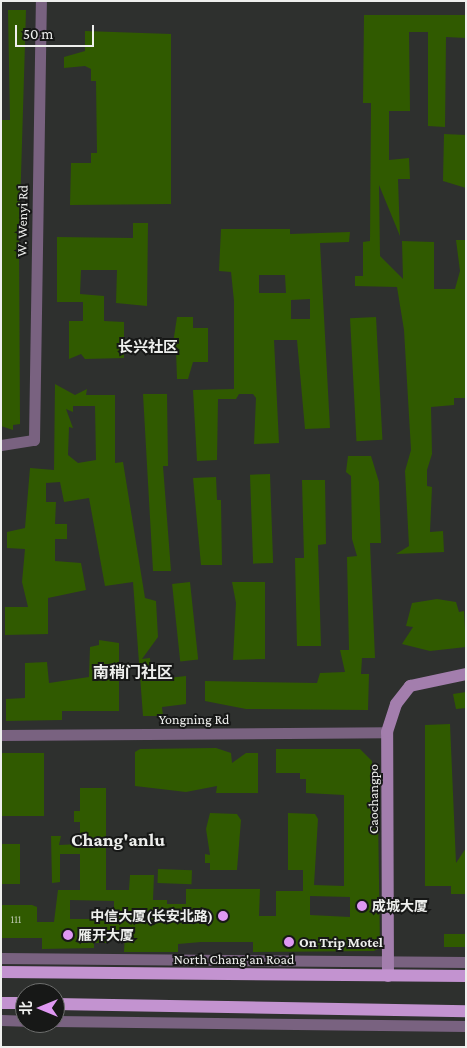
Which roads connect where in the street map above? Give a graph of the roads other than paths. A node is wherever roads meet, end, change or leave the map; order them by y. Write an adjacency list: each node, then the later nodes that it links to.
1 (41, 1): 2 (street, W. Wenyi Rd)
2 (1, 445)
3 (466, 674): 4 (street, Caochangpo)
4 (388, 732): 5 (street, Yongning Rd); 7 (street, Caochangpo)
5 (1, 735)
6 (1, 958): 7 (street)
7 (388, 961): 8 (street); 10 (street, Caochangpo)
8 (466, 962)
9 (1, 972): 10 (main road, North Chang'an Road)
10 (388, 976): 11 (main road, North Chang'an Road)
11 (466, 976)
12 (1, 1003): 13 (main road)
13 (15, 1003)
14 (65, 1004): 15 (main road)
15 (466, 1011)
16 (1, 1020): 17 (street)
17 (15, 1021)
18 (65, 1021): 19 (street)
19 (466, 1026)

